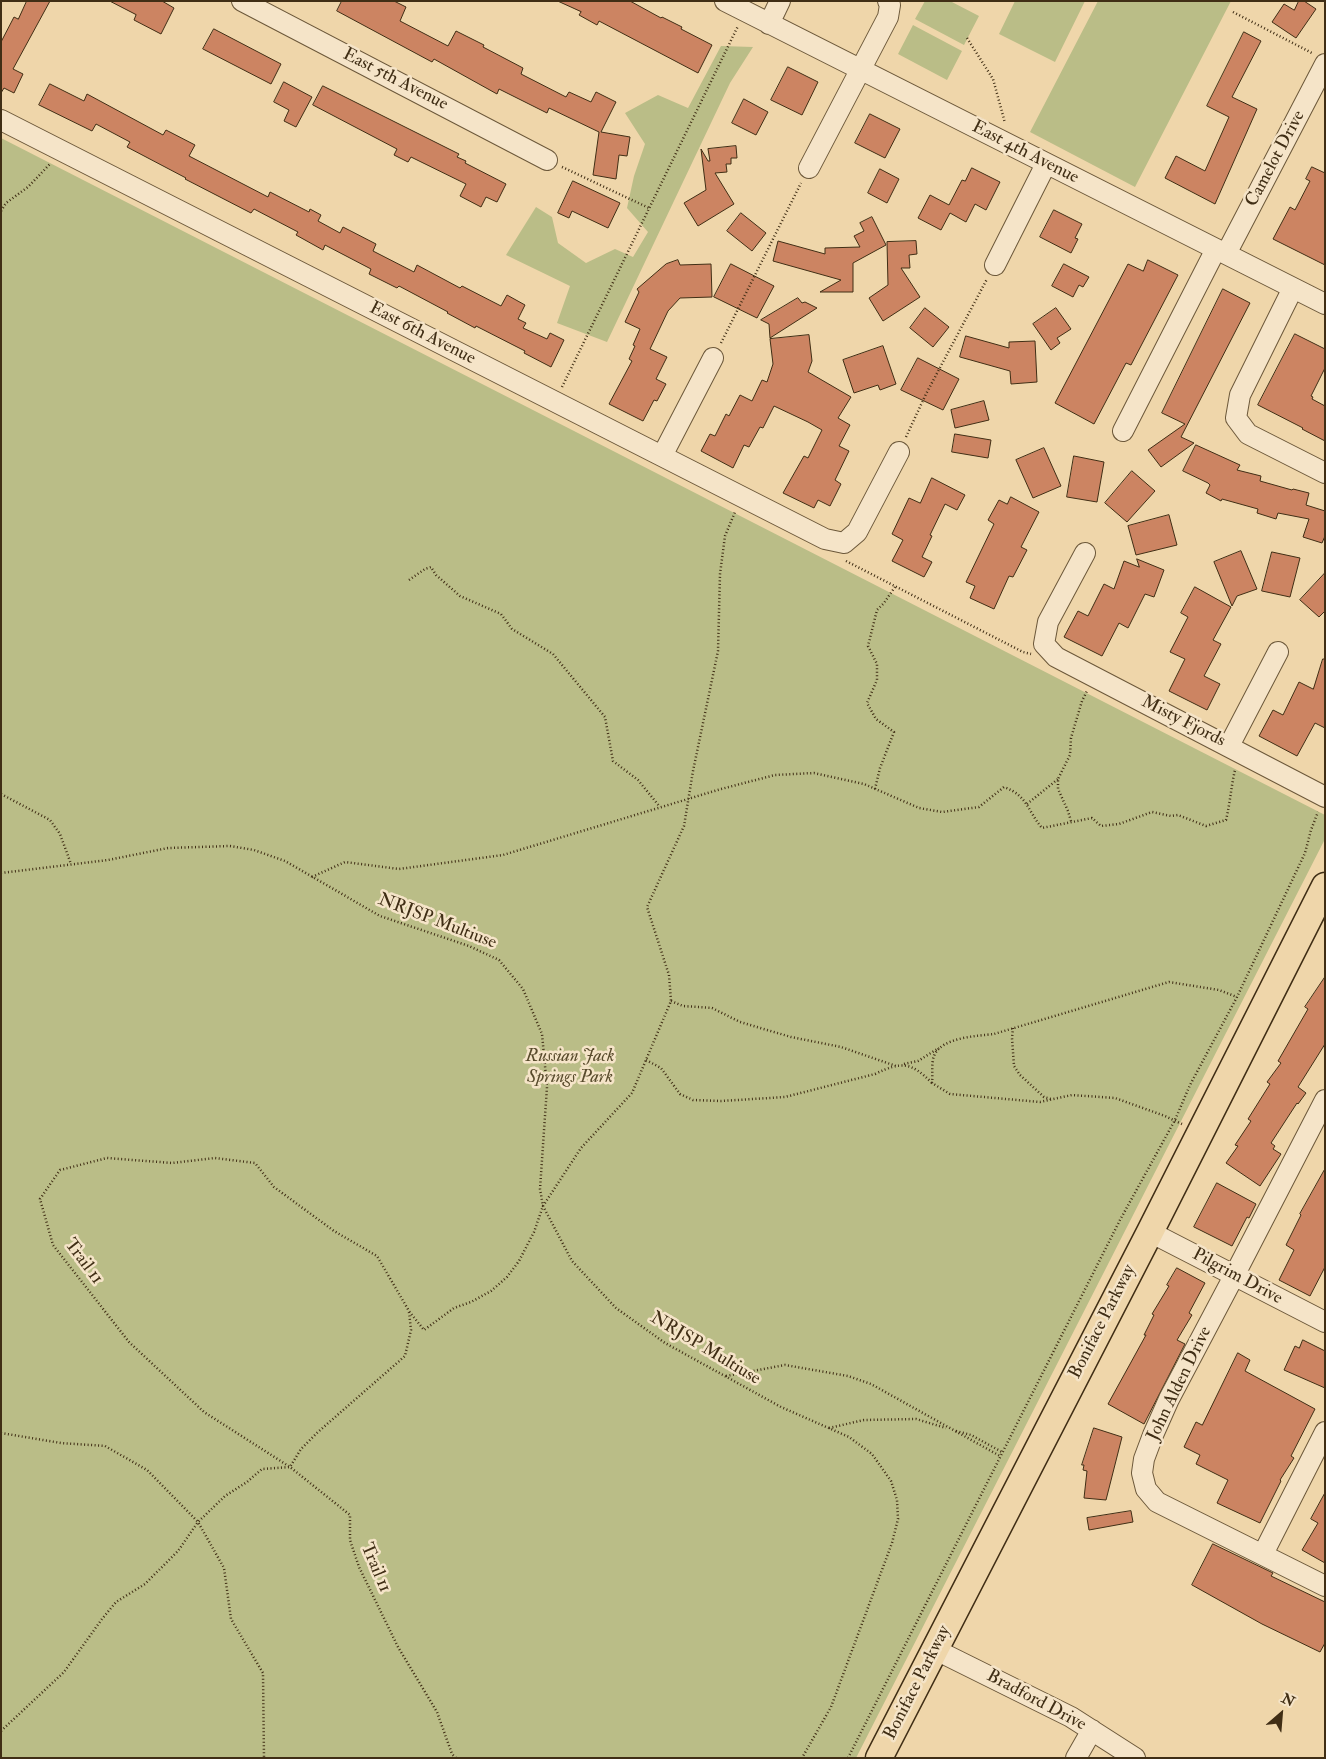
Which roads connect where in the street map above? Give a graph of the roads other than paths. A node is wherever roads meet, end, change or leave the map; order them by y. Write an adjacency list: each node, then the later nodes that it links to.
1 (725, 1): 5 (street, East 4th Avenue)
2 (780, 1): 5 (street)
3 (888, 1): 7 (street)
4 (248, 3): 10 (street, East 5th Avenue)
5 (769, 24): 7 (street, East 4th Avenue)
6 (1321, 60): 8 (street, Camelot Drive)
7 (861, 70): 11 (street, East 4th Avenue); 12 (street)
8 (1320, 85): 13 (street, Camelot Drive)
9 (1, 120): 20 (street, East 6th Avenue)
10 (548, 160)
11 (1046, 164): 13 (street, East 4th Avenue); 14 (street)
12 (809, 168)
13 (1221, 252): 15 (street, East 4th Avenue); 18 (street, Camelot Drive)
14 (995, 265)
15 (1293, 288): 16 (street, East 4th Avenue); 21 (street)
16 (1325, 304)
17 (713, 358): 20 (street)
18 (1123, 431)
19 (899, 452): 20 (street, East 6th Avenue)
20 (662, 456)
21 (1325, 473)
22 (1085, 553): 24 (street, Misty Fjords)
23 (1278, 652): 24 (street)
24 (1234, 748): 25 (street, Misty Fjords)
25 (1325, 797)
26 (1325, 886): 28 (main road, Boniface Parkway)
27 (1325, 1100): 29 (street, John Alden Drive)
28 (1150, 1232): 29 (street, Pilgrim Drive); 34 (main road, Boniface Parkway)
29 (1234, 1276): 30 (street, Pilgrim Drive); 32 (street, John Alden Drive)
30 (1325, 1322)
31 (1325, 1432): 32 (street)
32 (1263, 1554): 33 (street, John Alden Drive)
33 (1325, 1586)
34 (934, 1649): 35 (street, Bradford Drive); 36 (main road, Boniface Parkway)
35 (1092, 1730): 37 (street); 38 (street, Bradford Drive)
36 (880, 1758)
37 (1076, 1758)
38 (1135, 1758)

